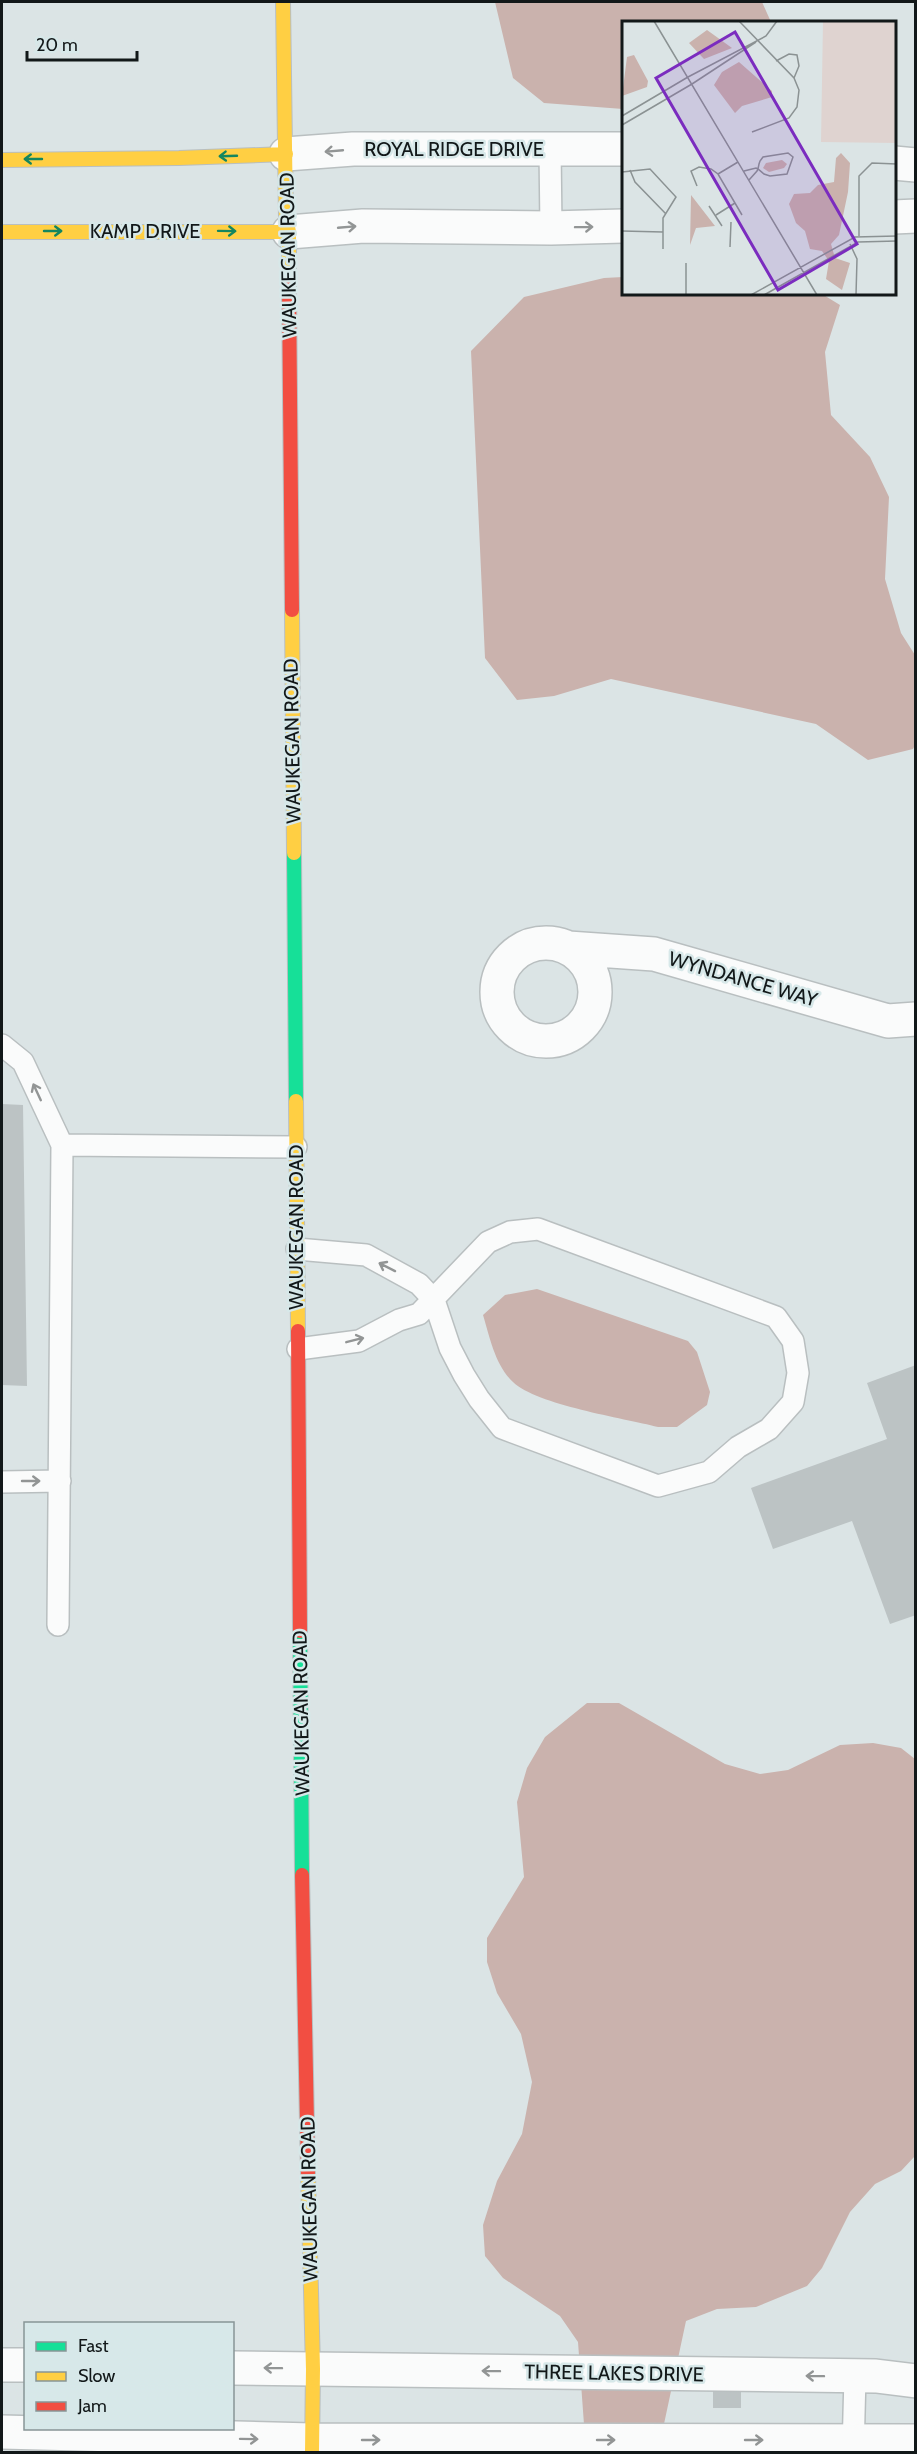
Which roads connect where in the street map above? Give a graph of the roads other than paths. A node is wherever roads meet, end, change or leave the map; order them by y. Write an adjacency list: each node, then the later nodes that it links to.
1 (283, 2): 4 (main road, WAUKEGAN ROAD)
2 (550, 149): 3 (street, ROYAL RIDGE DRIVE); 4 (street, ROYAL RIDGE DRIVE, one-way to 4); 11 (lane)
3 (622, 149)
4 (286, 154): 5 (main road, one-way to 5); 13 (main road, WAUKEGAN ROAD)
5 (2, 160)
6 (896, 163): 7 (street)
7 (915, 165)
8 (915, 216): 9 (street)
9 (896, 217)
10 (622, 226): 11 (street, one-way to 10)
11 (551, 228): 13 (street, one-way to 11)
12 (2, 232): 13 (main road, KAMP DRIVE, one-way to 13)
13 (289, 232): 18 (main road, WAUKEGAN ROAD)
14 (568, 948): 15 (street, WYNDANCE WAY)
15 (915, 1020)
16 (2, 1045): 17 (lane, one-way to 16)
17 (62, 1145): 18 (lane); 22 (lane)
18 (296, 1147): 19 (main road, WAUKEGAN ROAD)
19 (297, 1249): 20 (lane, one-way to 19); 21 (main road, WAUKEGAN ROAD)
20 (434, 1300): 20 (lane); 21 (lane, one-way to 20)
21 (298, 1349): 28 (main road, WAUKEGAN ROAD)
22 (60, 1481): 23 (lane, one-way to 22); 24 (lane)
23 (2, 1482)
24 (58, 1625)
25 (2, 2365): 26 (street)
26 (24, 2365)
27 (234, 2368): 28 (street, THREE LAKES DRIVE, one-way to 27)
28 (312, 2369): 29 (street, THREE LAKES DRIVE, one-way to 28); 33 (main road, WAUKEGAN ROAD)
29 (855, 2376): 30 (street, THREE LAKES DRIVE); 34 (lane)
30 (915, 2381)
31 (2, 2432): 33 (street, one-way to 33)
32 (915, 2441): 34 (street)
33 (312, 2446): 34 (street, one-way to 34)
34 (853, 2446)

